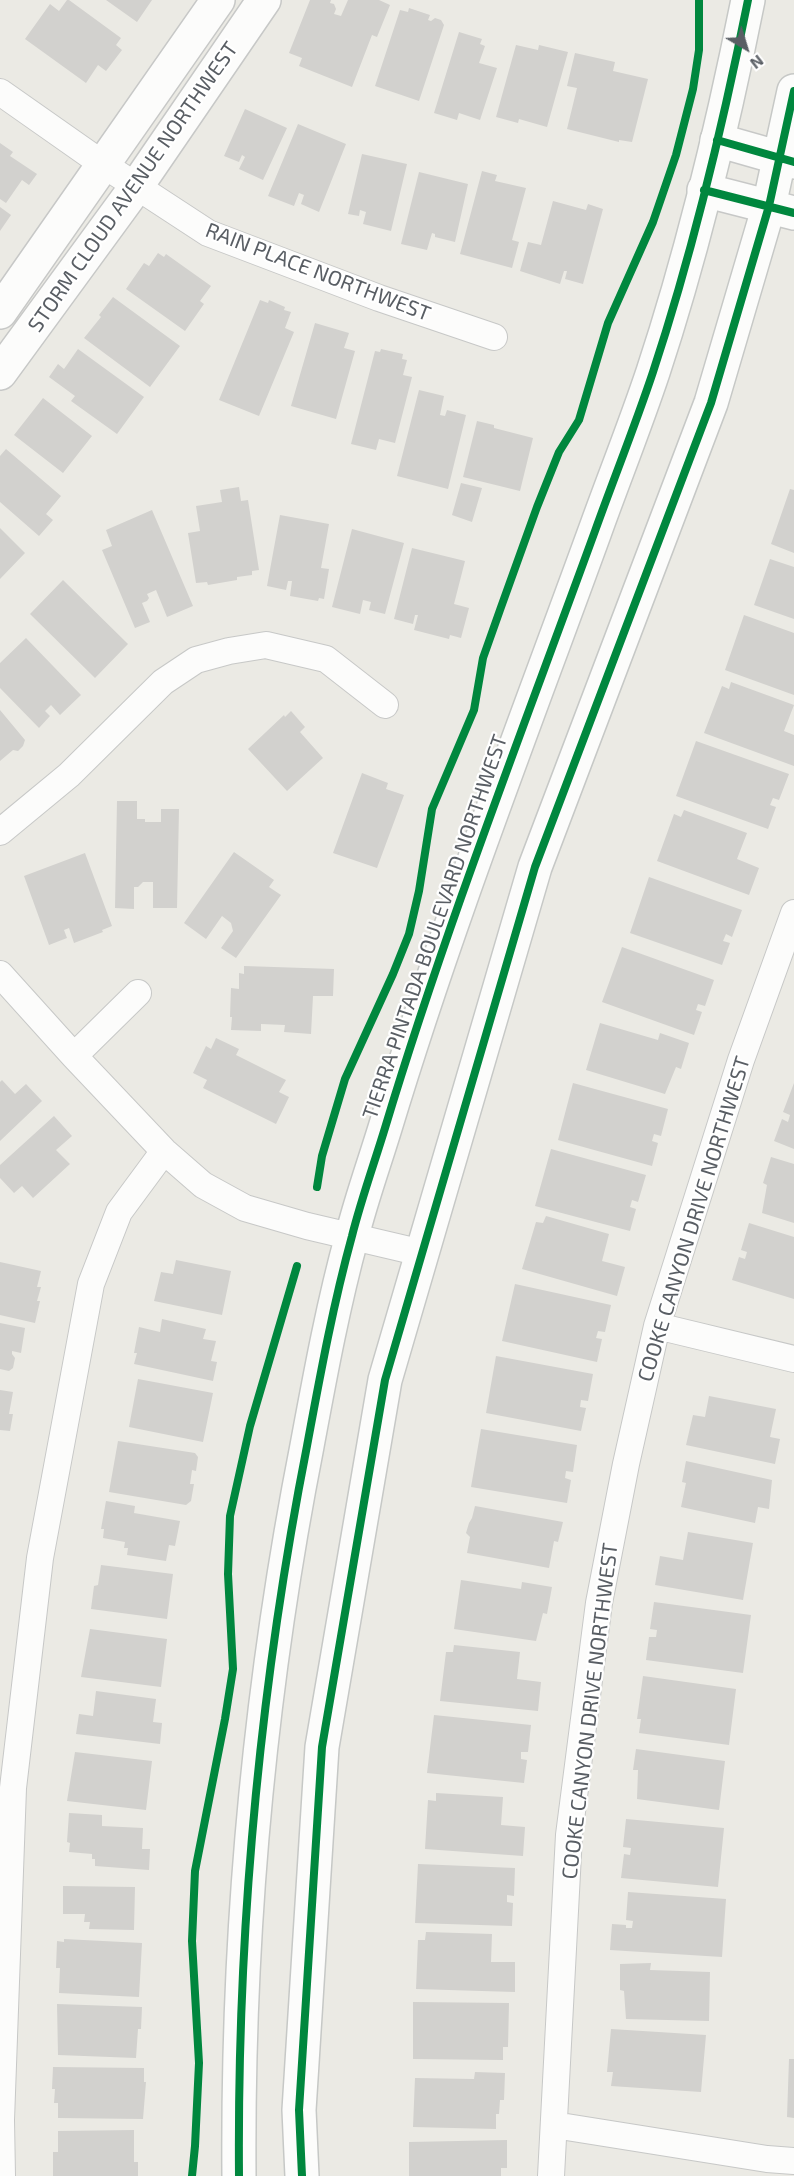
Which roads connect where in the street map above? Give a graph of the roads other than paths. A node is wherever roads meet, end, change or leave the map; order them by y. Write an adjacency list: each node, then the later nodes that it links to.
1 (218, 0): 8 (main road, STORM CLOUD AVENUE NORTHWEST)
2 (264, 0): 9 (main road, STORM CLOUD AVENUE NORTHWEST)
3 (748, 0): 6 (main road, TIERRA PINTADA BOULEVARD NORTHWEST)
4 (794, 91): 7 (main road)
5 (0, 92): 8 (street, RAIN PLACE NORTHWEST)
6 (717, 140): 7 (main road); 10 (main road, TIERRA PINTADA BOULEVARD NORTHWEST)
7 (787, 160): 11 (main road)
8 (104, 165): 9 (street, RAIN PLACE NORTHWEST); 12 (main road, STORM CLOUD AVENUE NORTHWEST)
9 (136, 187): 13 (street, RAIN PLACE NORTHWEST); 14 (main road, STORM CLOUD AVENUE NORTHWEST)
10 (704, 190): 11 (main road); 22 (main road, TIERRA PINTADA BOULEVARD NORTHWEST)
11 (781, 210): 23 (main road)
12 (0, 312)
13 (494, 338)
14 (0, 373)
15 (385, 705): 16 (street)
16 (0, 831)
17 (794, 912): 24 (street, COOKE CANYON DRIVE NORTHWEST)
18 (0, 974): 20 (street)
19 (138, 993): 20 (street)
20 (74, 1056): 21 (street)
21 (164, 1151): 22 (street); 26 (street)
22 (352, 1236): 23 (street); 31 (main road, TIERRA PINTADA BOULEVARD NORTHWEST)
23 (422, 1253): 32 (main road)
24 (657, 1326): 25 (street); 28 (street, COOKE CANYON DRIVE NORTHWEST)
25 (794, 1359)
26 (7, 1788): 27 (street)
27 (0, 2120): 30 (street)
28 (554, 2125): 29 (street); 33 (street, COOKE CANYON DRIVE NORTHWEST)
29 (794, 2161)
30 (2, 2176)
31 (239, 2176)
32 (302, 2176)
33 (551, 2176)

